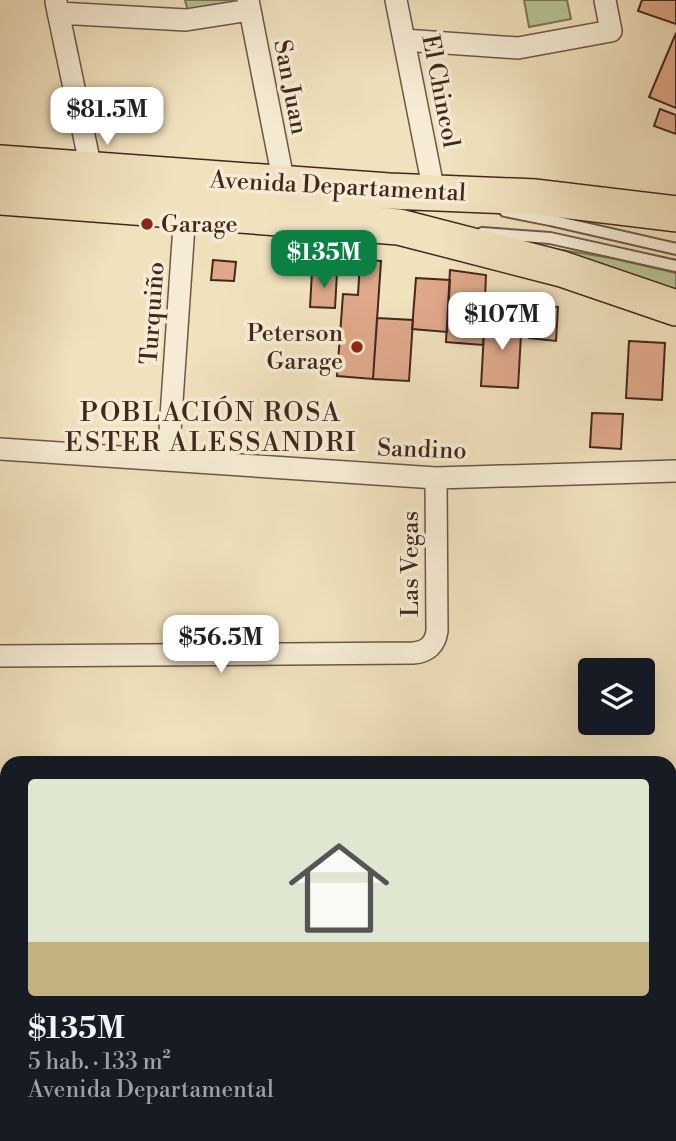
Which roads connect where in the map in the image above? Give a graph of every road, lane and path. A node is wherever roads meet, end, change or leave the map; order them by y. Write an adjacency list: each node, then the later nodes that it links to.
1 (396, 0): 5 (street, El Chincol)
2 (605, 0): 5 (street)
3 (248, 5): 4 (street); 8 (street, San Juan)
4 (57, 6): 7 (street)
5 (404, 40): 10 (street, El Chincol)
6 (0, 163): 7 (main road, Avenida Departamental)
7 (90, 169): 8 (main road, Avenida Departamental)
8 (284, 184): 9 (main road, Avenida Departamental)
9 (389, 191): 10 (main road, Avenida Departamental); 12 (lane)
10 (434, 192): 13 (main road, Avenida Departamental)
11 (0, 197): 15 (main road, Avenida Departamental)
12 (473, 206)
13 (666, 206)
14 (497, 210): 17 (lane)
15 (185, 211): 16 (main road, Avenida Departamental); 21 (street, Turquiño)
16 (399, 227): 18 (lane); 19 (main road, Avenida Departamental)
17 (676, 249)
18 (676, 266)
19 (676, 308)
20 (0, 449): 21 (street, Sandino)
21 (168, 460): 23 (street, Sandino)
22 (676, 471): 23 (street, Sandino)
23 (436, 478): 24 (street, Las Vegas)
24 (0, 656)

